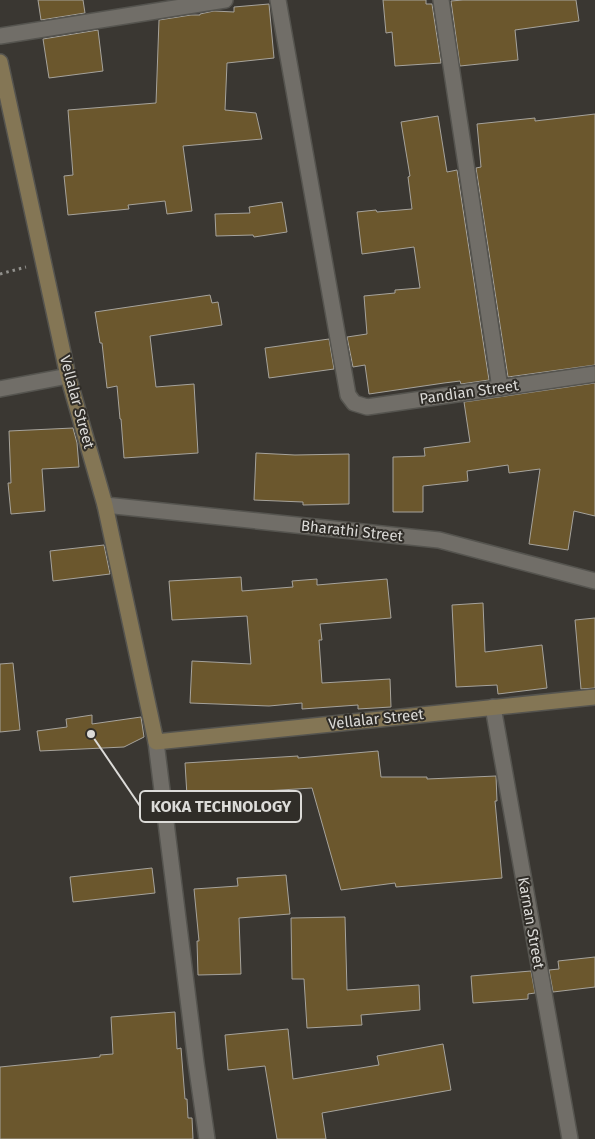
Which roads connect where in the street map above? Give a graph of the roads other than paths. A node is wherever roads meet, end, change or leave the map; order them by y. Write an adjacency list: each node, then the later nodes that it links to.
1 (226, 0): 4 (street)
2 (278, 0): 8 (street, Pandian Street)
3 (442, 0): 8 (street)
4 (0, 36)
5 (0, 62): 7 (street, Vellalar Street)
6 (595, 374): 8 (street, Pandian Street)
7 (68, 376): 9 (street); 10 (street, Vellalar Street)
8 (500, 388)
9 (0, 389)
10 (105, 505): 11 (street, Bharathi Street); 14 (street, Vellalar Street)
11 (595, 581)
12 (595, 697): 13 (street, Vellalar Street)
13 (493, 708): 14 (street, Vellalar Street); 16 (street, Karnan Street)
14 (156, 742): 15 (street, Vellalar Street)
15 (207, 1139)
16 (570, 1139)

